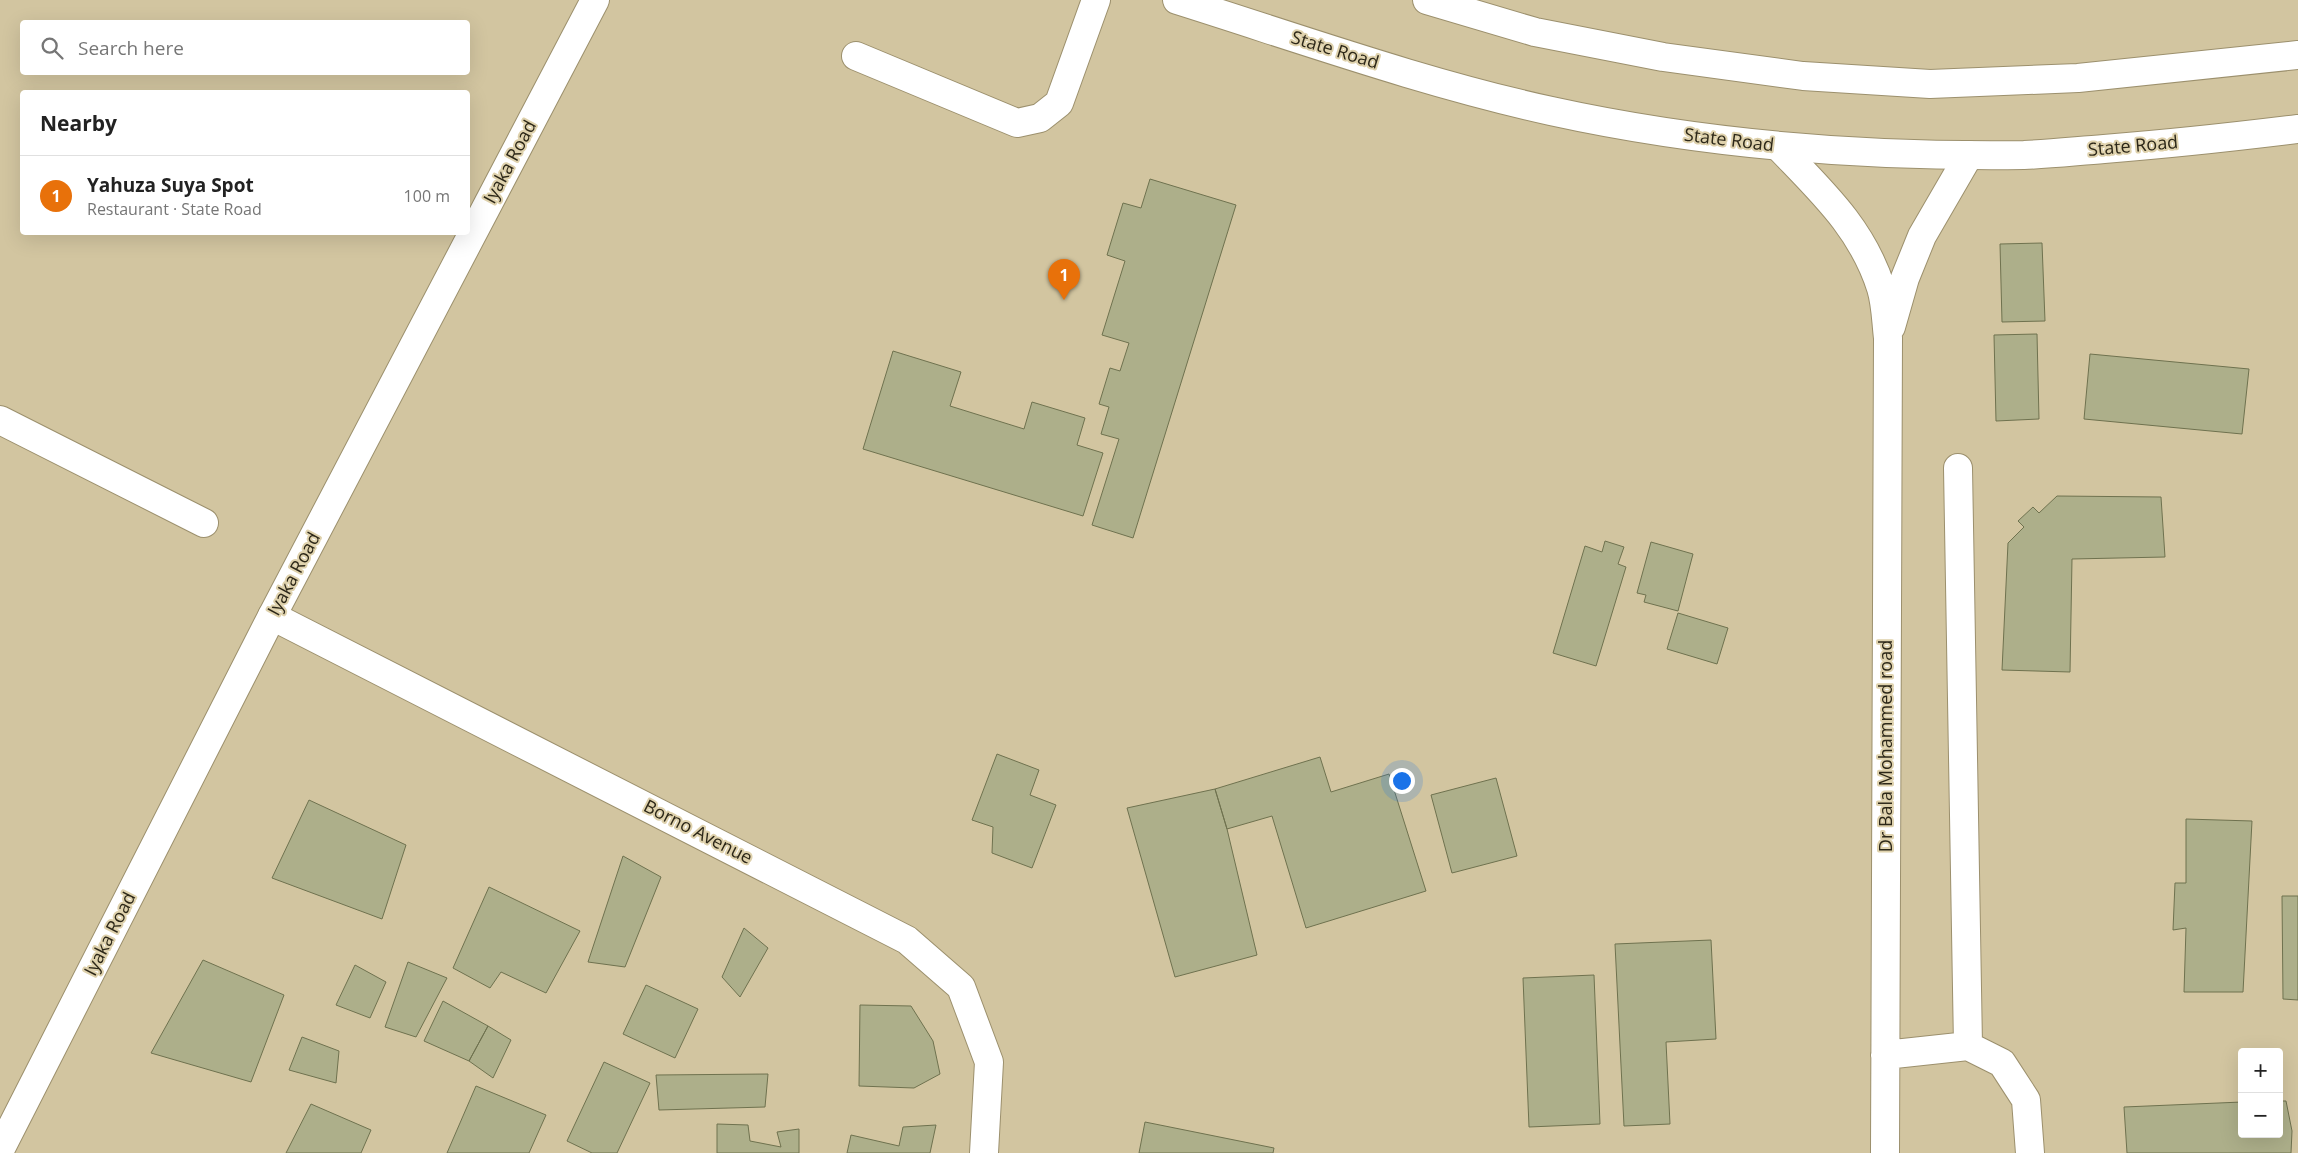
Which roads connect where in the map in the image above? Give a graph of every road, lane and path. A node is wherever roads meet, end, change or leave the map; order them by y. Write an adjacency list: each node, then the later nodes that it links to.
1 (595, 0): 14 (main road, Iyaka Road)
2 (1096, 0): 6 (main road)
3 (1177, 0): 8 (main road, State Road)
4 (1427, 0): 5 (main road)
5 (2298, 55)
6 (856, 56)
7 (2298, 129): 9 (main road, State Road)
8 (1779, 147): 9 (main road, State Road); 10 (main road)
9 (1969, 154): 10 (main road)
10 (1888, 338): 16 (main road, Dr Bala Mohammed road)
11 (0, 420): 13 (main road)
12 (1958, 468): 15 (main road)
13 (204, 523)
14 (272, 616): 17 (main road, Iyaka Road); 18 (main road, Borno Avenue)
15 (1968, 1046): 16 (main road); 20 (main road)
16 (1885, 1055): 19 (main road, Dr Bala Mohammed road)
17 (0, 1150)
18 (984, 1153)
19 (1885, 1153)
20 (2030, 1153)

